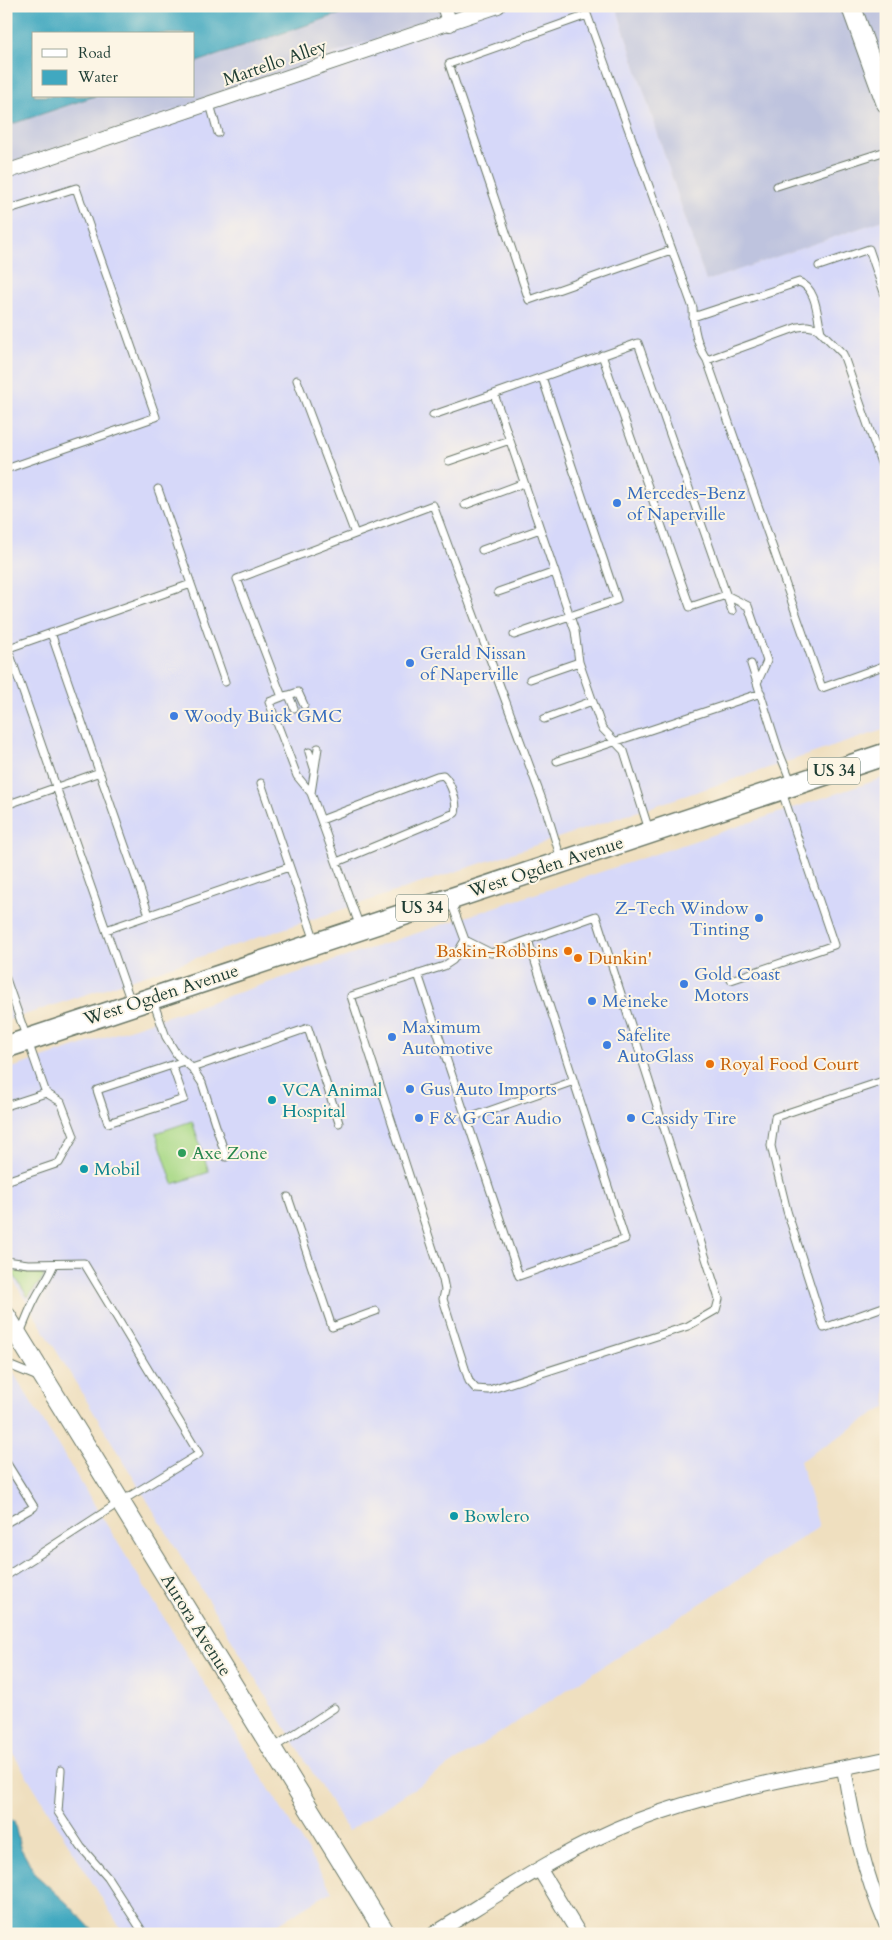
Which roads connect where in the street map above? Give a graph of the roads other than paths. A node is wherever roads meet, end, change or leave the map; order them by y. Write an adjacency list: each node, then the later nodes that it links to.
1 (444, 6): 6 (street)
2 (498, 6): 6 (street, Martello Alley)
3 (584, 6): 5 (lane)
4 (851, 6): 7 (main road)
5 (587, 15): 14 (lane); 14 (lane)
6 (450, 24): 8 (street, Martello Alley)
7 (886, 103)
8 (210, 104): 9 (lane); 11 (street, Martello Alley)
9 (218, 133)
10 (886, 151): 12 (lane)
11 (6, 172)
12 (777, 186)
13 (6, 210): 27 (lane)
14 (671, 250): 17 (lane)
15 (819, 266): 16 (lane)
16 (886, 298)
17 (693, 318): 18 (lane); 20 (lane)
18 (821, 333): 20 (lane); 28 (lane)
19 (602, 355): 21 (lane); 38 (lane); 38 (lane)
20 (707, 360): 46 (lane)
21 (542, 377): 23 (lane); 40 (lane)
22 (297, 380): 33 (lane)
23 (494, 394): 24 (lane); 25 (lane)
24 (433, 415)
25 (510, 440): 26 (lane); 29 (lane)
26 (449, 461)
27 (6, 470)
28 (886, 477)
29 (524, 484): 31 (lane); 32 (lane)
30 (158, 489): 36 (lane)
31 (464, 505)
32 (540, 529): 34 (lane); 35 (lane)
33 (355, 534): 51 (lane); 71 (lane)
34 (482, 550)
35 (555, 572): 37 (lane); 40 (lane)
36 (191, 584): 41 (lane); 48 (lane)
37 (498, 592)
38 (726, 595): 39 (lane); 49 (lane)
39 (732, 611)
40 (570, 615): 42 (lane); 44 (lane)
41 (51, 633): 43 (lane); 62 (lane)
42 (514, 635)
43 (7, 646): 65 (lane)
44 (578, 662): 47 (lane); 52 (lane)
45 (751, 664): 49 (lane)
46 (886, 665)
47 (530, 679)
48 (225, 682)
49 (757, 683): 50 (lane)
50 (760, 692): 56 (lane); 64 (lane)
51 (285, 696): 53 (lane); 54 (lane); 66 (lane)
52 (592, 701): 55 (lane); 56 (lane)
53 (304, 705)
54 (294, 708)
55 (544, 719)
56 (614, 742): 60 (lane); 69 (lane)
57 (318, 748): 61 (lane)
58 (309, 752): 61 (lane)
59 (886, 754): 64 (main road, West Ogden Avenue / US 34)
60 (557, 761)
61 (314, 769): 66 (lane)
62 (100, 772): 65 (lane); 74 (lane)
63 (260, 783): 72 (lane)
64 (787, 787): 69 (main road, West Ogden Avenue / US 34); 82 (lane)
65 (57, 788): 67 (lane); 76 (lane)
66 (311, 793): 68 (lane)
67 (6, 804)
68 (321, 820): 70 (lane); 70 (lane)
69 (650, 833): 71 (main road, West Ogden Avenue / US 34)
70 (337, 862): 75 (lane)
71 (562, 862): 73 (main road, West Ogden Avenue / US 34)
72 (289, 867): 74 (lane); 79 (lane)
73 (450, 899): 75 (main road, West Ogden Avenue / US 34); 77 (lane)
74 (149, 915): 76 (lane)
75 (361, 929): 79 (main road, West Ogden Avenue / US 34)
76 (106, 930): 84 (lane)
77 (465, 940): 78 (lane); 80 (lane)
78 (528, 940): 80 (lane); 91 (lane)
79 (316, 944): 83 (main road, West Ogden Avenue / US 34)
80 (418, 974): 94 (lane)
81 (6, 979): 85 (lane)
82 (731, 980)
83 (152, 998): 84 (main road, West Ogden Avenue / US 34); 87 (lane)
84 (132, 1005): 85 (main road, West Ogden Avenue / US 34)
85 (27, 1040): 86 (main road, West Ogden Avenue / US 34); 92 (lane)
86 (6, 1047)
87 (184, 1061): 88 (lane); 89 (lane)
88 (172, 1065): 88 (lane)
89 (192, 1068): 95 (lane); 96 (lane)
90 (886, 1080): 101 (lane)
91 (574, 1081): 94 (lane); 94 (lane)
92 (46, 1093): 93 (lane); 97 (lane)
93 (6, 1106)
94 (466, 1119)
95 (339, 1123)
96 (226, 1158)
97 (6, 1181)
98 (288, 1197): 102 (lane)
99 (6, 1261): 100 (lane)
100 (54, 1264): 104 (lane); 108 (lane)
101 (886, 1306)
102 (376, 1311)
103 (6, 1316): 104 (main road, Aurora Avenue)
104 (18, 1336): 106 (main road, Aurora Avenue)
105 (6, 1364): 106 (lane)
106 (45, 1379): 108 (main road, Aurora Avenue)
107 (6, 1462): 109 (lane)
108 (120, 1502): 110 (lane); 112 (main road, Aurora Avenue)
109 (6, 1523)
110 (6, 1576)
111 (334, 1708): 112 (lane)
112 (273, 1748): 119 (main road, Aurora Avenue)
113 (886, 1760): 114 (street)
114 (844, 1768): 116 (street); 117 (street)
115 (61, 1770): 118 (lane)
116 (540, 1870): 120 (street); 121 (street)
117 (886, 1924)
118 (144, 1934)
119 (386, 1934)
120 (434, 1934)
121 (579, 1934)

